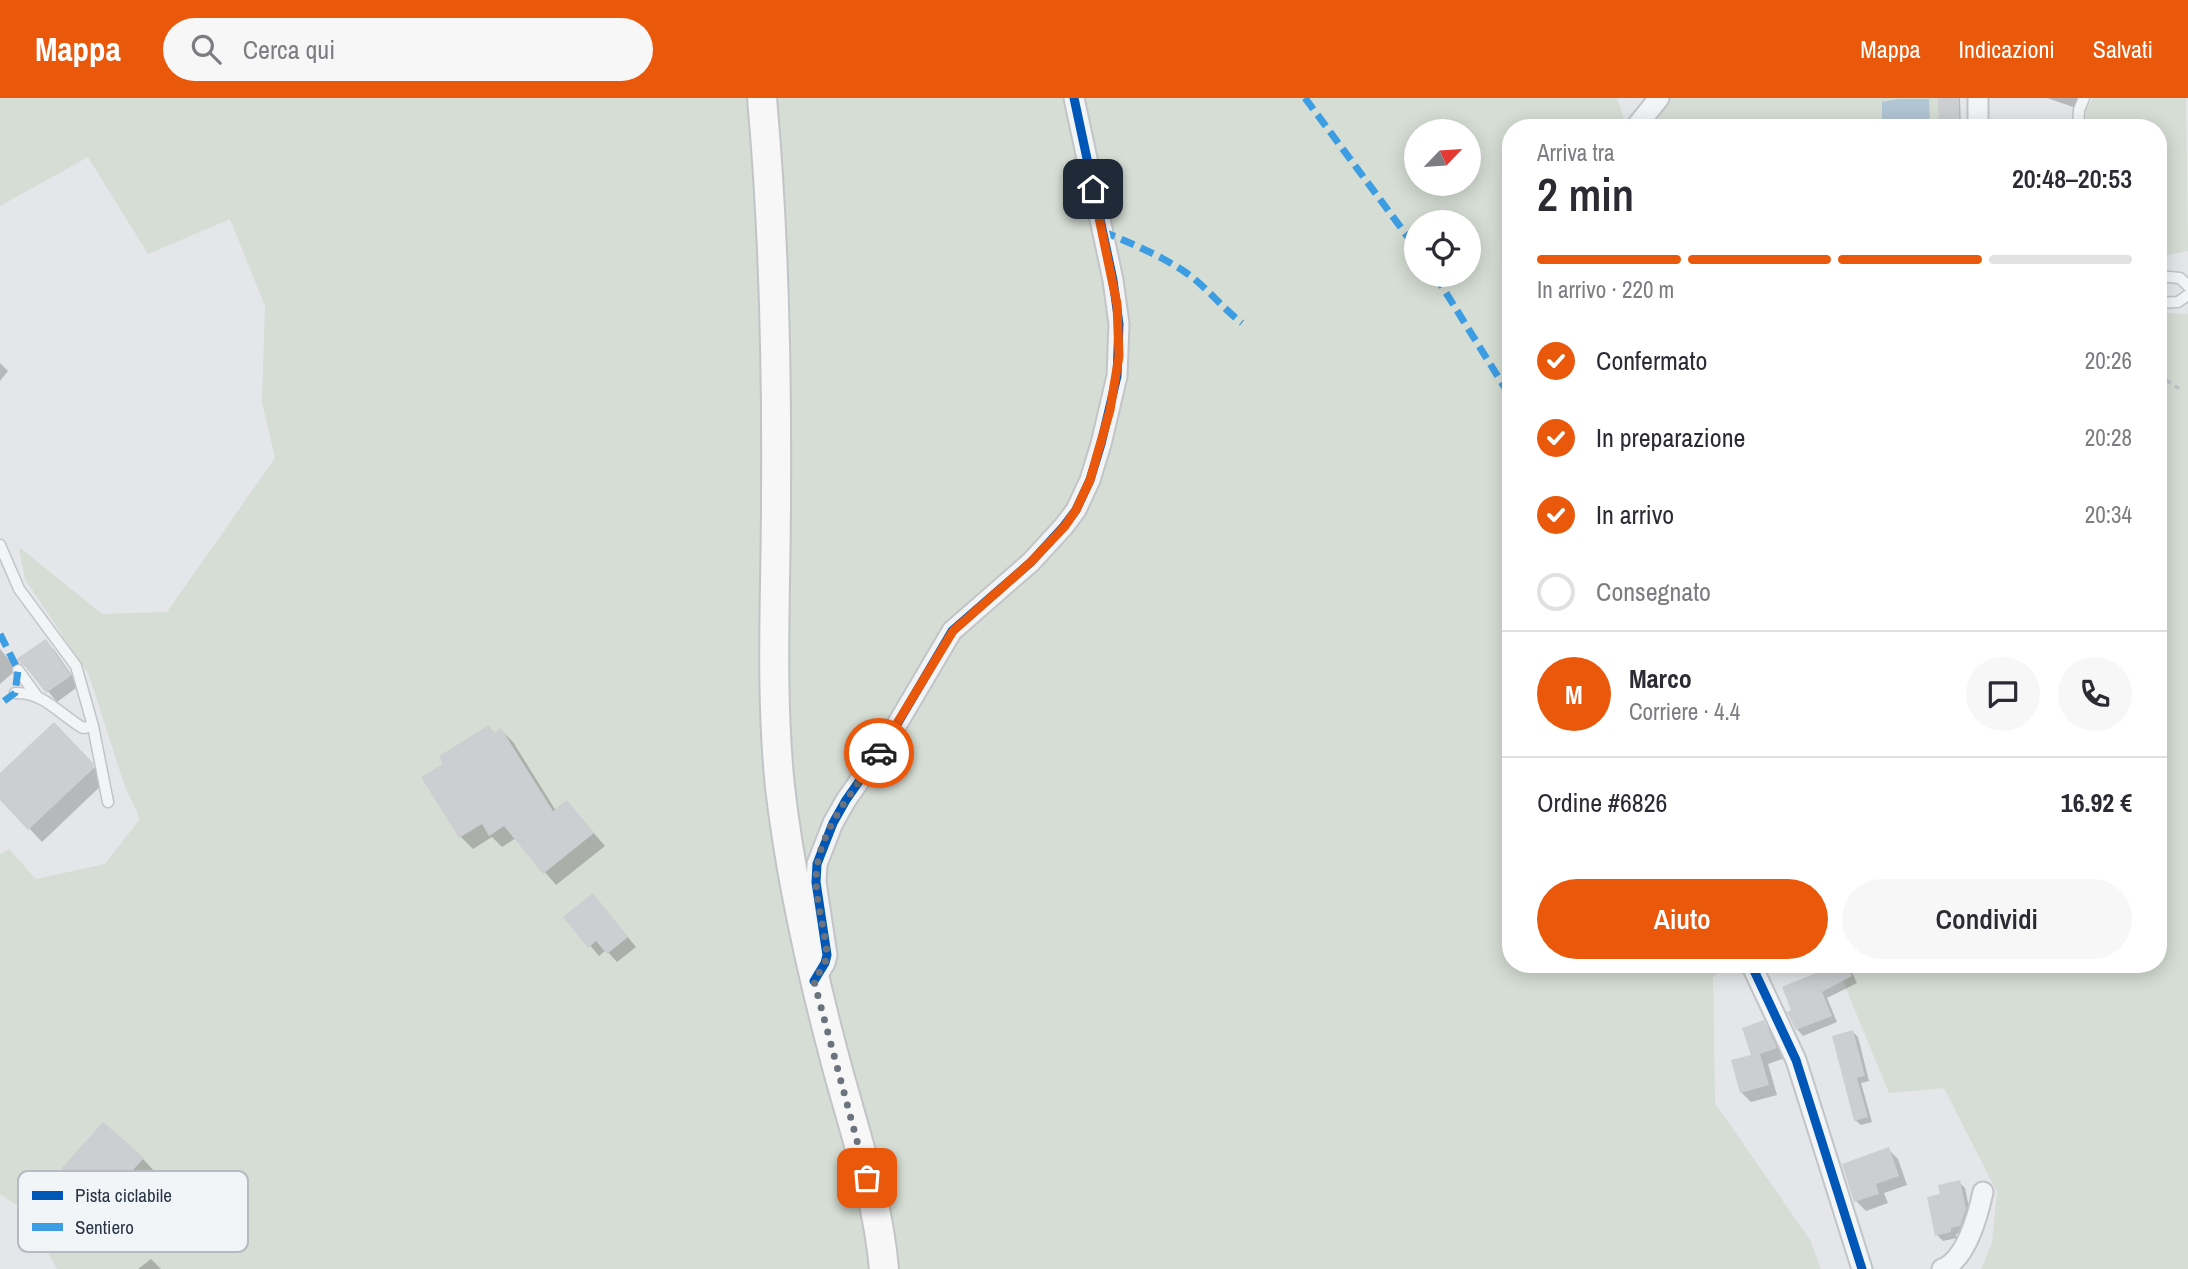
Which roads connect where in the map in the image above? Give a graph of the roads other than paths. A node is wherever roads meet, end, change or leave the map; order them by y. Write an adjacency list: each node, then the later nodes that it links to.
1 (762, 98): 20 (main road)
2 (1074, 98): 20 (street)
3 (1659, 98): 6 (street)
4 (1978, 98): 7 (street)
5 (2084, 98): 8 (lane)
6 (1642, 119)
7 (1978, 119)
8 (2078, 119)
9 (2167, 277): 10 (lane)
10 (2188, 286)
11 (2188, 295): 12 (lane)
12 (2167, 303)
13 (0, 545): 17 (lane)
14 (18, 670): 16 (lane)
15 (15, 693): 16 (lane)
16 (36, 695): 17 (lane)
17 (93, 726): 18 (lane)
18 (108, 802)
19 (1755, 973): 23 (street)
20 (814, 981): 22 (main road)
21 (1983, 1192): 24 (street)
22 (884, 1269)
23 (1862, 1269)
24 (1942, 1269)

